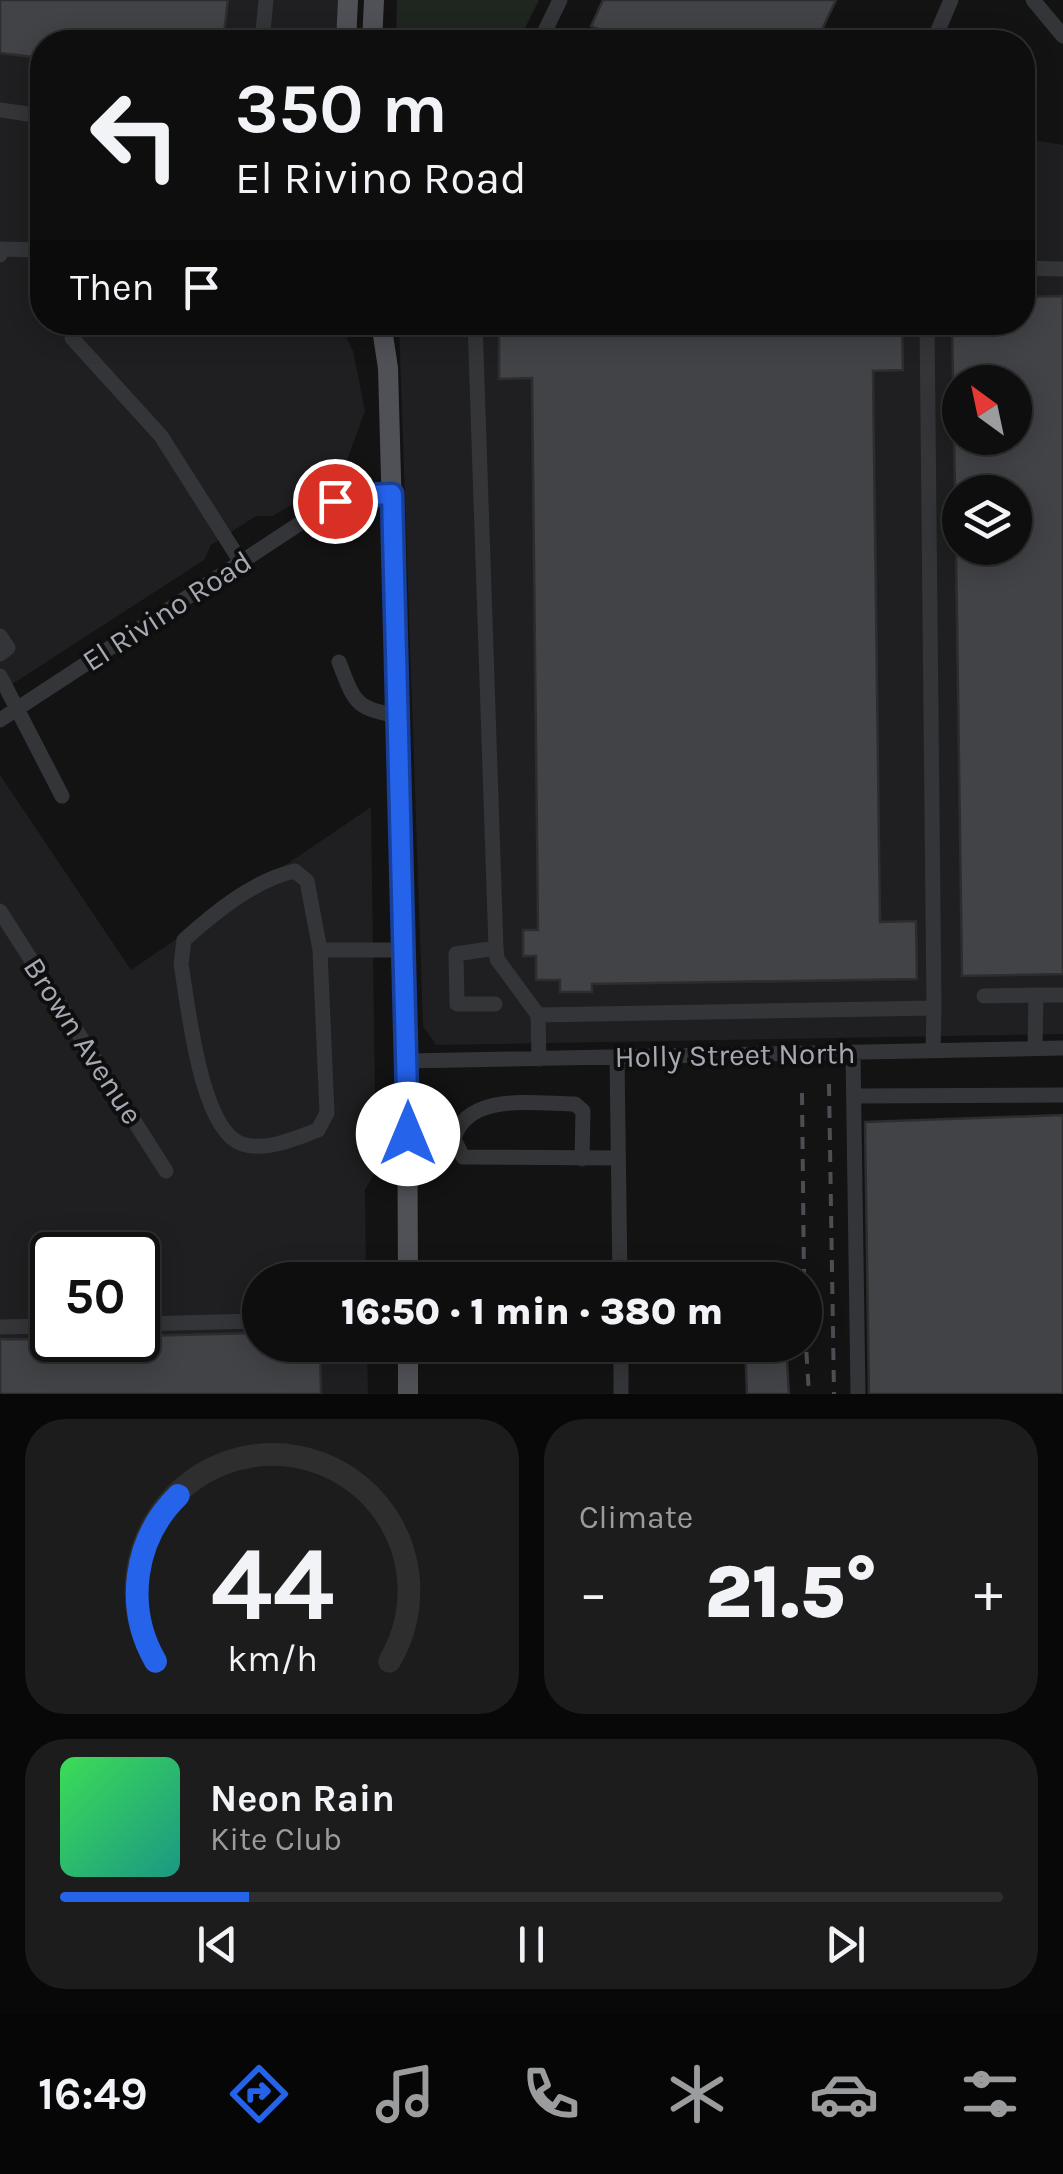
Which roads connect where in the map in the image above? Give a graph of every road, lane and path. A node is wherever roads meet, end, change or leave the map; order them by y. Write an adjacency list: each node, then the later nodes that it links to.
1 (266, 0): 7 (street)
2 (348, 0): 8 (main road)
3 (374, 0): 9 (main road)
4 (560, 0): 10 (street)
5 (951, 0): 11 (street)
6 (1034, 0): 12 (street)
7 (263, 30)
8 (347, 30)
9 (373, 30)
10 (549, 30)
11 (938, 30)
12 (1063, 36)
13 (0, 110): 14 (street)
14 (30, 114)
15 (30, 250): 16 (street)
16 (0, 255)
17 (1035, 268): 18 (street)
18 (1063, 269)
19 (383, 335): 23 (main road)
20 (475, 335): 34 (street)
21 (927, 335): 41 (street)
22 (72, 338): 24 (street)
23 (392, 494): 24 (street, El Rivino Road); 30 (main road)
24 (241, 562): 29 (street, El Rivino Road)
25 (0, 636): 26 (street)
26 (0, 654)
27 (339, 662): 30 (street)
28 (0, 676): 29 (street)
29 (18, 708): 31 (street, El Rivino Road); 32 (street)
30 (399, 716): 36 (main road)
31 (0, 720)
32 (62, 796)
33 (0, 911): 54 (street, Brown Avenue)
34 (496, 948): 40 (street); 42 (street)
35 (320, 950): 35 (street); 36 (street)
36 (403, 950): 49 (main road)
37 (1036, 995): 38 (street); 39 (street); 44 (street)
38 (1063, 995)
39 (984, 996)
40 (495, 1004)
41 (934, 1008): 42 (street); 45 (street)
42 (538, 1014): 48 (street)
43 (1063, 1048): 44 (street, Holly Street North)
44 (1035, 1049): 45 (street, Holly Street North)
45 (933, 1051): 46 (street, Holly Street North)
46 (853, 1052): 47 (street, Holly Street North); 51 (street)
47 (617, 1057): 48 (street, Holly Street North); 52 (street)
48 (539, 1059): 49 (street, Holly Street North)
49 (408, 1062): 55 (main road)
50 (1063, 1095): 51 (street)
51 (854, 1096): 65 (street)
52 (618, 1158): 53 (street); 56 (street)
53 (582, 1159): 53 (street)
54 (166, 1171)
55 (408, 1262)
56 (620, 1262)
57 (242, 1321): 58 (street)
58 (160, 1323)
59 (30, 1327): 60 (street)
60 (0, 1328)
61 (408, 1362): 63 (main road)
62 (621, 1362): 64 (street)
63 (408, 1394)
64 (622, 1394)
65 (858, 1394)

